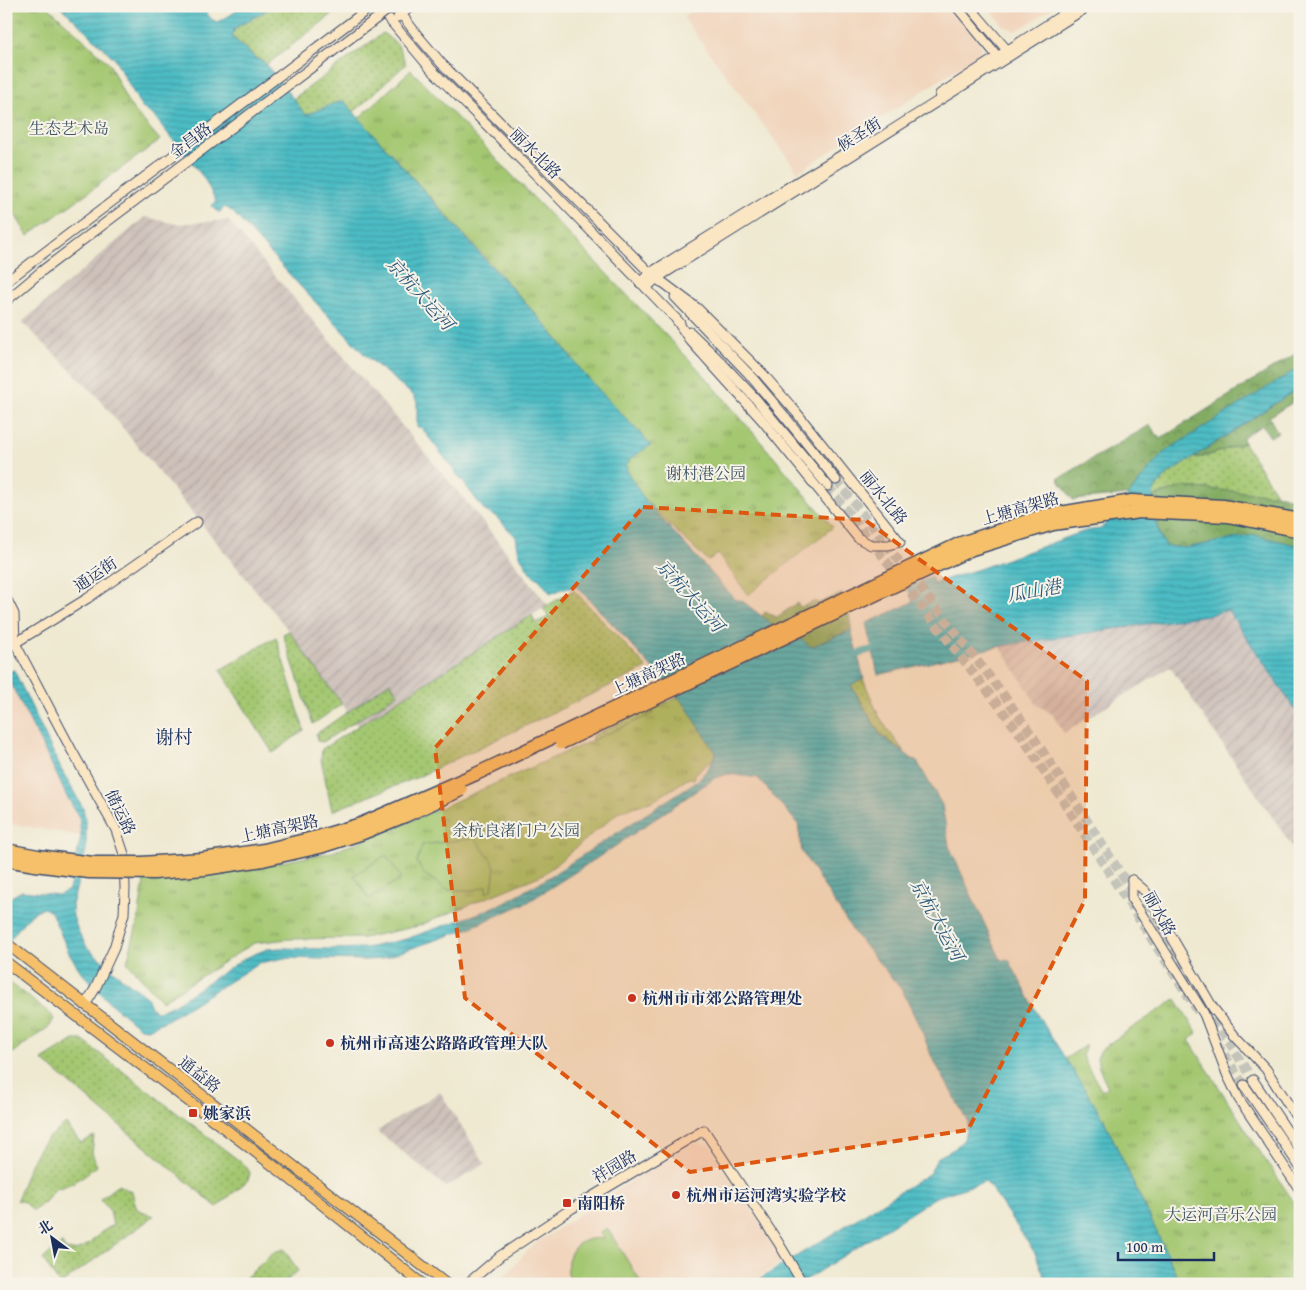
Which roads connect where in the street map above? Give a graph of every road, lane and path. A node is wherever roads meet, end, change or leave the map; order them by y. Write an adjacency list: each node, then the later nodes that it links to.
1 (372, 6): 13 (street, 金昌路)
2 (378, 6): 10 (street, 丽水北路)
3 (394, 6): 9 (street, 丽水北路); 15 (street, 金昌路, bridge)
4 (412, 6): 9 (street)
5 (956, 6): 11 (street)
6 (969, 6): 11 (street)
7 (1076, 6): 11 (street, 候圣街)
8 (1089, 6): 11 (street, 候圣街)
9 (401, 14): 10 (street); 12 (street, 丽水北路)
10 (392, 22): 14 (street, 丽水北路)
11 (1004, 55): 12 (street, 候圣街)
12 (654, 276): 14 (street, 候圣街); 16 (street, 丽水北路); 16 (street, 丽水北路)
13 (6, 282)
14 (643, 286): 16 (street, 丽水北路)
15 (6, 301)
16 (676, 320)
17 (1300, 520): 23 (highway, 上塘高架路, bridge)
18 (197, 522): 22 (street, 通运街)
19 (1300, 531): 24 (highway, 上塘高架路, bridge)
20 (6, 598): 22 (street)
21 (6, 632): 22 (street)
22 (11, 645): 27 (street, 储运路)
23 (6, 850)
24 (6, 860)
25 (9, 945): 27 (main road, 通益路)
26 (6, 962): 34 (main road, 通益路)
27 (85, 1005): 35 (main road, 通益路)
28 (1253, 1080): 31 (street)
29 (1244, 1085): 32 (street)
30 (1300, 1123): 33 (street, 丽水路)
31 (1300, 1150)
32 (1300, 1167)
33 (1300, 1190)
34 (422, 1284)
35 (446, 1284)
36 (467, 1284): 37 (street, 祥园路)
37 (803, 1284)

